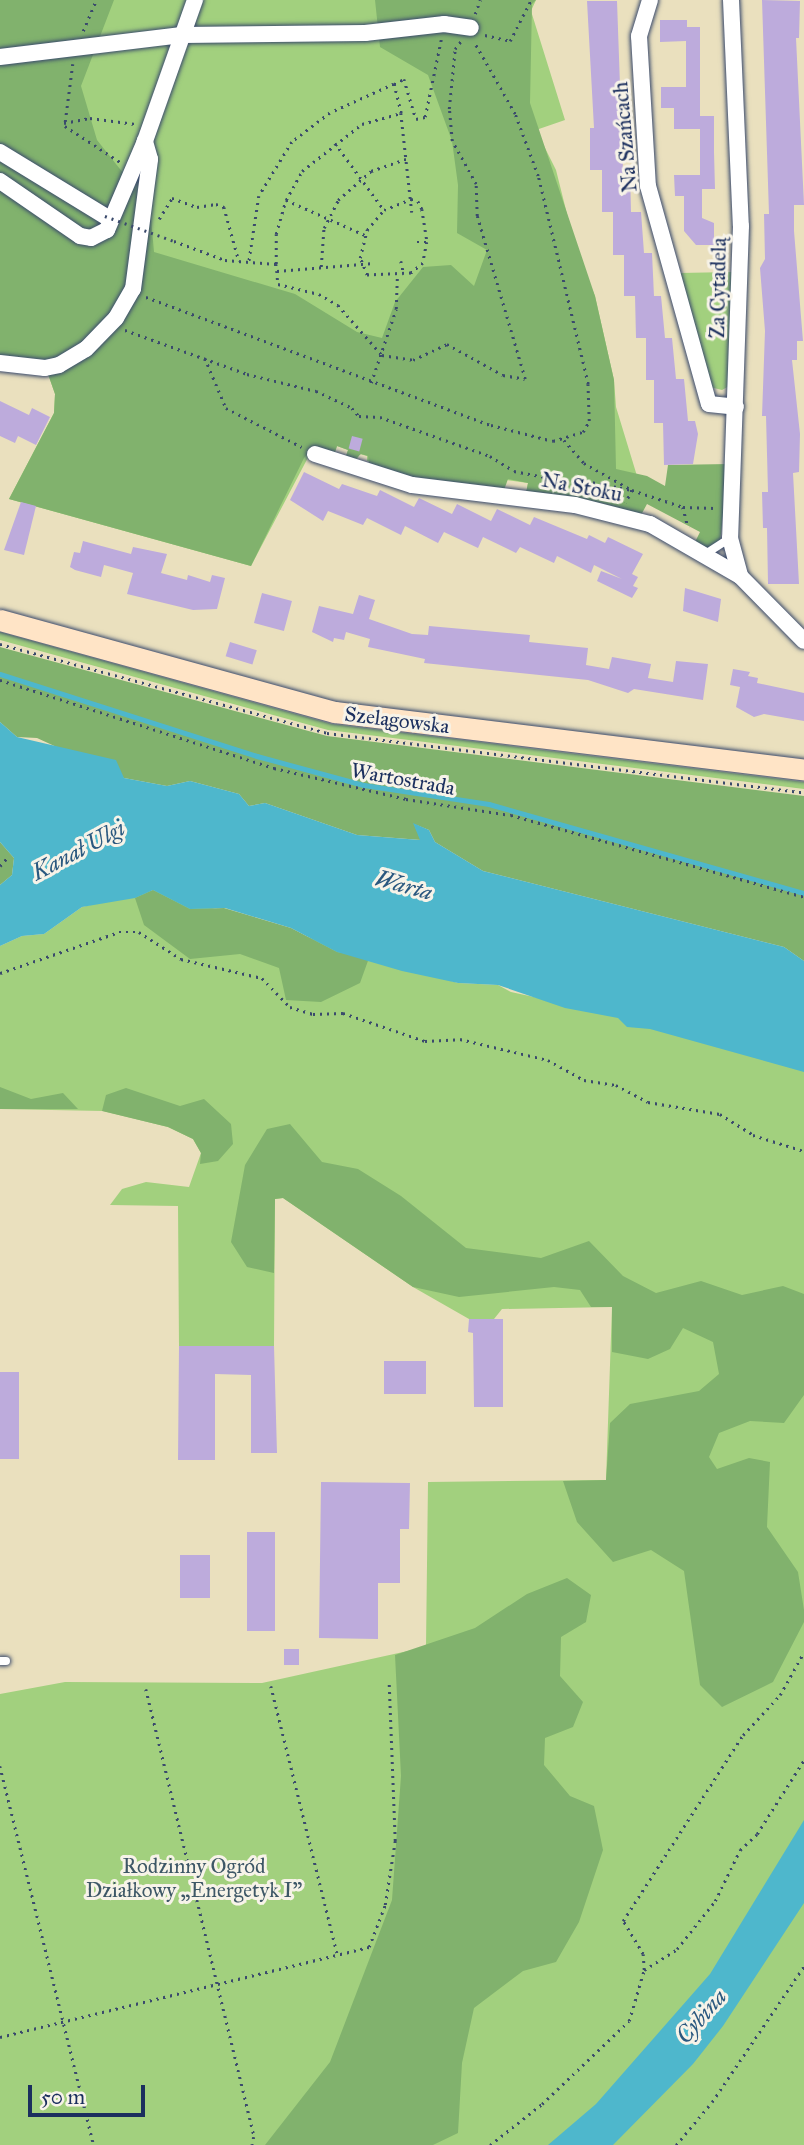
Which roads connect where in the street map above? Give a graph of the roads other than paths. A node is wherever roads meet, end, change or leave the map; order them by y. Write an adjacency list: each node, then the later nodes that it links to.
1 (195, 0): 5 (street)
2 (650, 0): 12 (street, Na Szańcach)
3 (731, 0): 12 (street, Za Cytadelą)
4 (475, 31): 5 (street)
5 (182, 35): 6 (street); 7 (street)
6 (0, 57)
7 (148, 134): 9 (street); 11 (street)
8 (2, 158): 10 (street)
9 (0, 181)
10 (105, 216)
11 (0, 363)
12 (736, 407): 14 (street, Za Cytadelą)
13 (315, 454): 15 (street, Na Stoku)
14 (730, 538): 15 (lane); 16 (street, Za Cytadelą)
15 (704, 555): 16 (street, Na Stoku)
16 (740, 576): 18 (street, Na Stoku)
17 (0, 620): 19 (street, Szelągowska)
18 (804, 641)
19 (804, 770)

